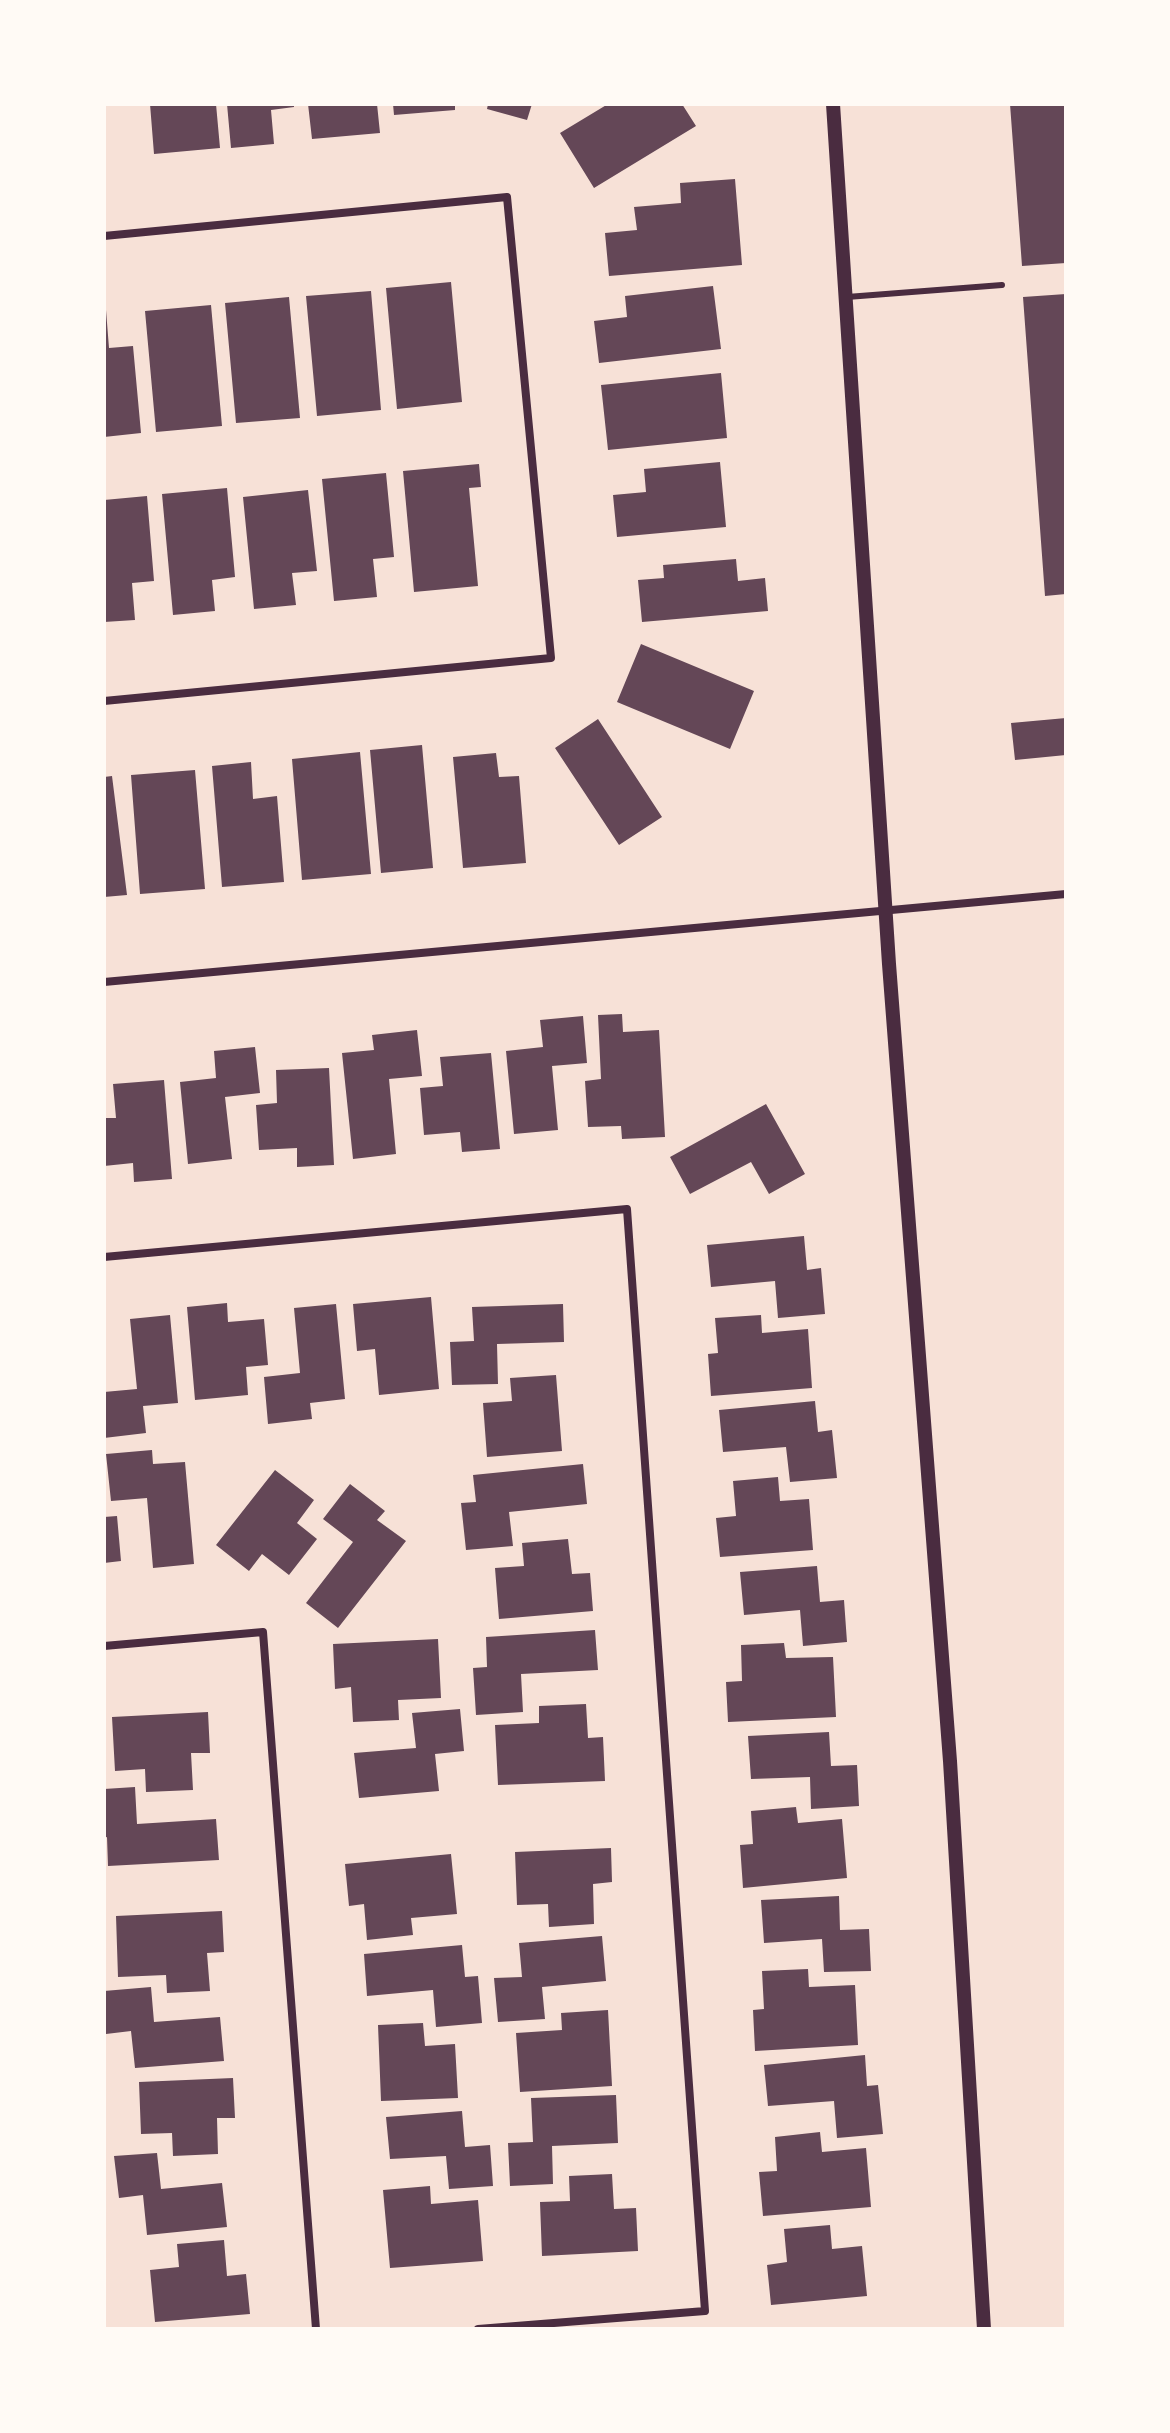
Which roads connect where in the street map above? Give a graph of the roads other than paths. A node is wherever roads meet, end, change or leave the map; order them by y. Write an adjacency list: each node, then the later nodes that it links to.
1 (833, 104): 4 (street)
2 (104, 236): 5 (street)
3 (1002, 285): 4 (lane)
4 (847, 297): 7 (street)
5 (104, 701)
6 (1066, 894): 7 (street)
7 (886, 911): 8 (street); 13 (street)
8 (104, 982)
9 (104, 1257): 12 (street)
10 (104, 1646): 11 (street)
11 (316, 2329)
12 (478, 2329)
13 (984, 2329)

